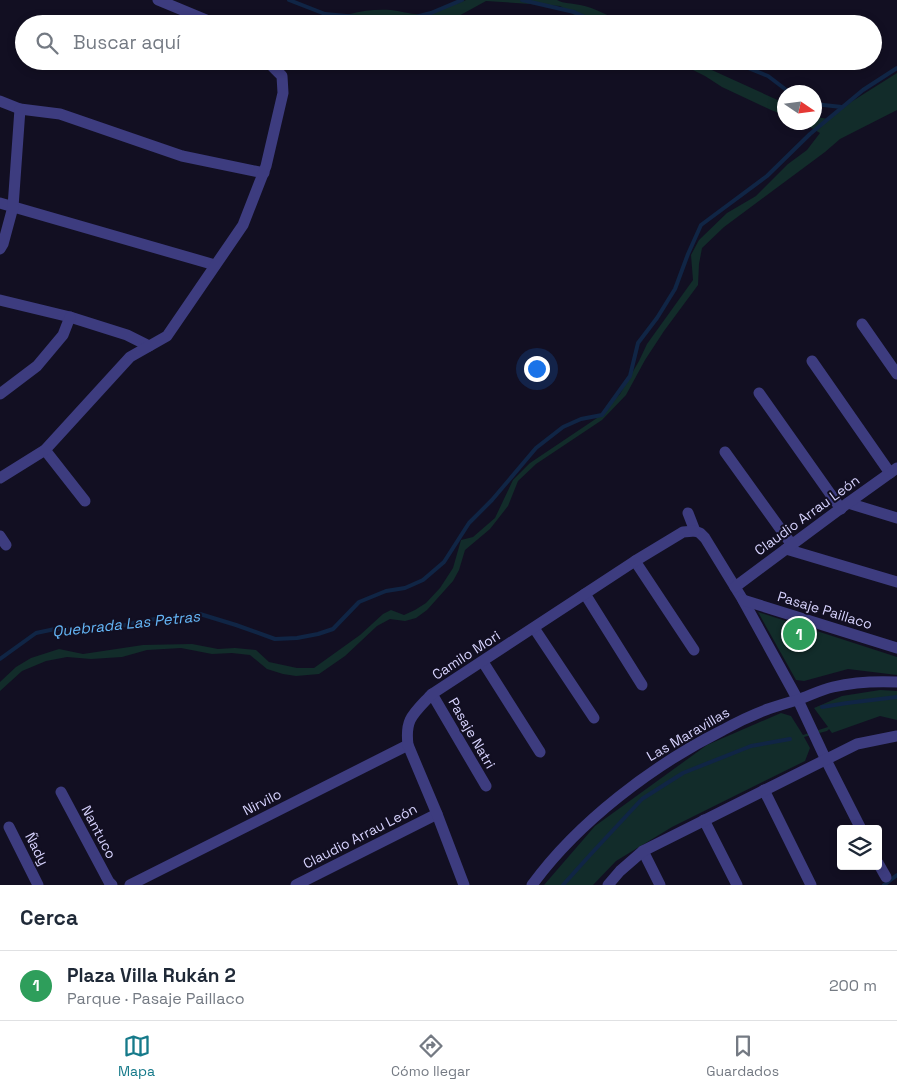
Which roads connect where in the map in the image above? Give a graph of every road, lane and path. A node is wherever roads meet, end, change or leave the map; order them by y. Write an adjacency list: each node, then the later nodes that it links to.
1 (158, 0): 2 (street)
2 (194, 15)
3 (276, 70): 6 (street)
4 (0, 101): 5 (street)
5 (20, 109): 6 (street); 8 (street)
6 (264, 173): 10 (street)
7 (0, 203): 8 (street)
8 (13, 207): 9 (street); 10 (street)
9 (0, 250)
10 (215, 265): 14 (street)
11 (0, 300): 12 (street)
12 (70, 317): 14 (street); 18 (street)
13 (862, 324): 16 (street)
14 (149, 346): 19 (street)
15 (812, 361): 21 (street)
16 (897, 374)
17 (759, 393): 24 (street)
18 (0, 394)
19 (46, 450): 22 (street); 23 (street)
20 (725, 452): 28 (street)
21 (894, 471): 24 (street, Claudio Arrau León)
22 (1, 476)
23 (85, 502)
24 (844, 506): 26 (street); 28 (street, Claudio Arrau León)
25 (688, 513): 27 (street)
26 (897, 518)
27 (695, 531): 29 (street, Camilo Mori); 31 (street)
28 (789, 547): 30 (street); 31 (street, Claudio Arrau León)
29 (635, 561): 32 (street, Camilo Mori); 36 (street)
30 (897, 582)
31 (735, 587): 33 (street)
32 (585, 594): 34 (street, Camilo Mori); 39 (street)
33 (743, 600): 35 (street, Pasaje Paillaco); 41 (street)
34 (534, 628): 37 (street, Camilo Mori); 42 (street)
35 (897, 648)
36 (694, 650)
37 (484, 662): 40 (street, Camilo Mori); 45 (street)
38 (897, 682): 41 (street, Las Maravillas)
39 (642, 685)
40 (432, 694): 44 (street, Camilo Mori); 47 (street, Pasaje Natri)
41 (798, 700): 46 (street); 62 (street, Las Maravillas)
42 (594, 718)
43 (897, 736): 46 (street)
44 (408, 745): 50 (street, Camilo Mori); 59 (street, Nirvilo)
45 (540, 752)
46 (826, 760): 48 (street); 52 (street)
47 (486, 786)
48 (764, 790): 51 (street); 66 (street)
49 (61, 792): 58 (street, Nantuco)
50 (437, 814): 60 (street, Claudio Arrau León); 61 (street, Camilo Mori)
51 (704, 820): 54 (street); 65 (street)
52 (859, 825)
53 (8, 827): 57 (street, Ñady)
54 (643, 852): 63 (street); 64 (street)
55 (882, 870): 56 (street)
56 (886, 877)
57 (38, 885)
58 (112, 885)
59 (130, 885)
60 (296, 885)
61 (464, 885)
62 (532, 885)
63 (608, 885)
64 (660, 885)
65 (737, 885)
66 (811, 885)

